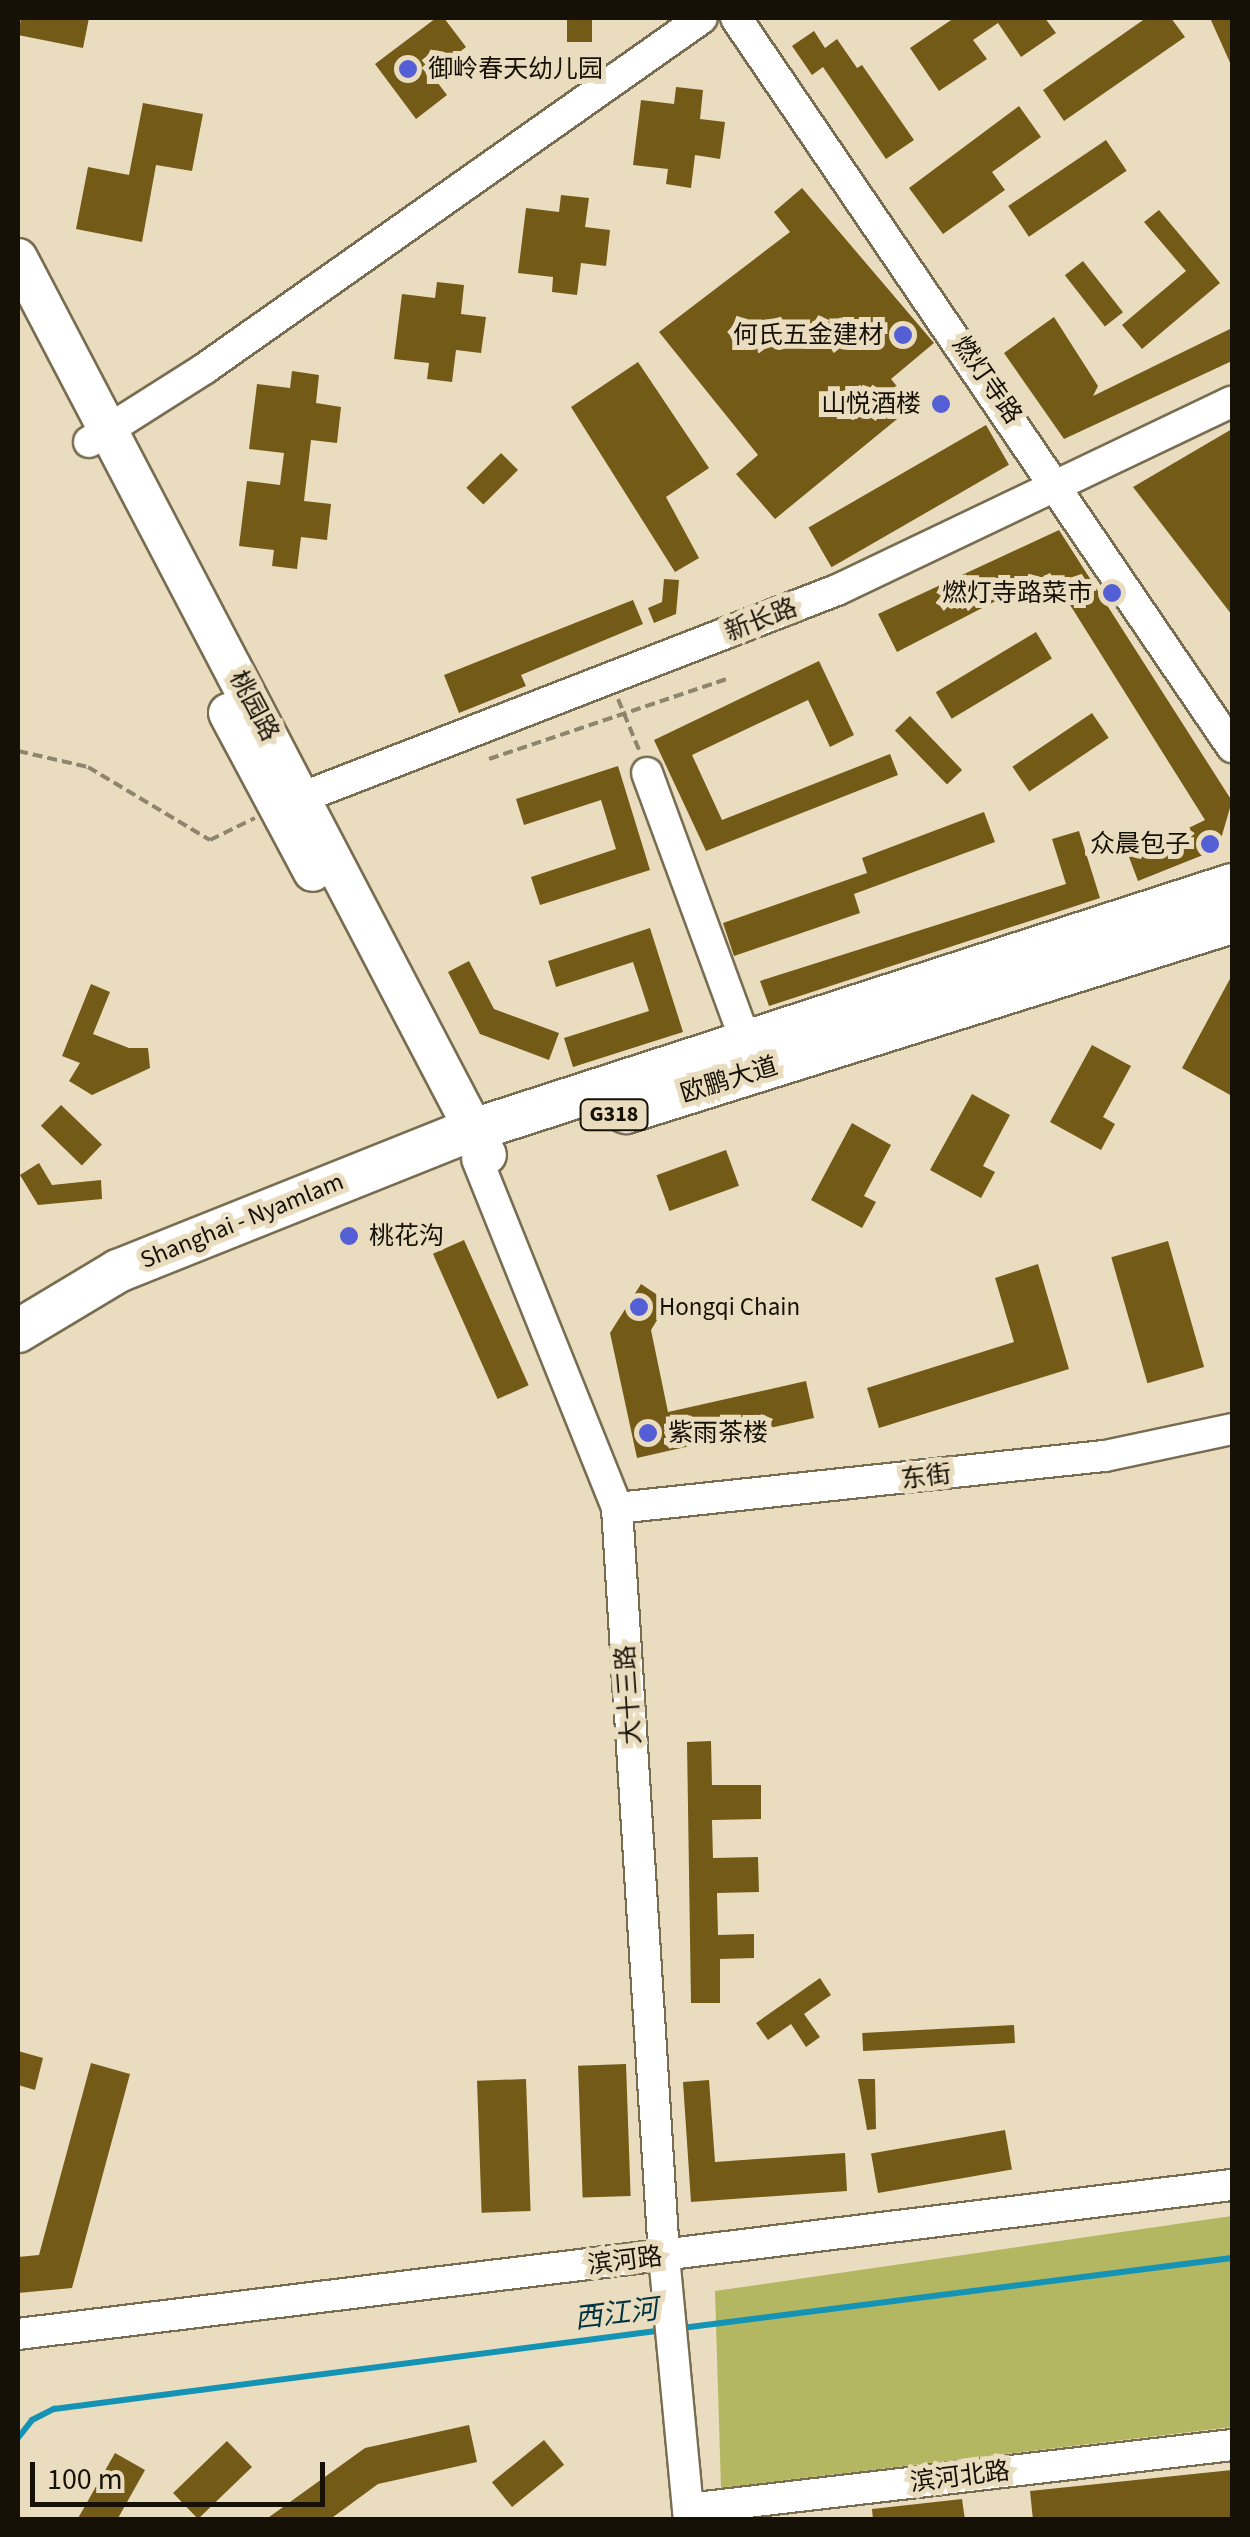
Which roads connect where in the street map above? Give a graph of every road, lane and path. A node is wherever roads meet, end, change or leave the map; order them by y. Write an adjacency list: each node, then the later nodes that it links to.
1 (702, 18): 6 (street)
2 (736, 18): 7 (street, 燃灯寺路)
3 (18, 258): 6 (main road, 桃园路)
4 (18, 307): 6 (main road)
5 (1232, 402): 7 (street, 新长路)
6 (99, 437): 14 (main road, 桃园路)
7 (1060, 486): 10 (street, 燃灯寺路); 14 (street, 新长路)
8 (730, 678): 9 (path)
9 (626, 715): 12 (path); 13 (path)
10 (1232, 747)
11 (18, 750): 14 (path)
12 (489, 760)
13 (648, 774): 17 (street)
14 (290, 803): 18 (main road, 桃园路)
15 (1232, 885): 17 (highway, 欧鹏大道 / G318)
16 (1232, 922): 18 (highway, 欧鹏大道 / G318)
17 (746, 1042): 18 (highway, 欧鹏大道 / G318)
18 (473, 1148): 19 (highway, Shanghai - Nyamlam / G318); 20 (highway, 欧鹏大道 / G318); 22 (street, 大十三路)
19 (18, 1331)
20 (18, 1360)
21 (1232, 1429): 22 (street, 东街)
22 (618, 1508): 24 (street, 大十三路)
23 (1232, 2185): 24 (street, 滨河路)
24 (664, 2256): 25 (street, 滨河路); 27 (street, 大十三路)
25 (18, 2334)
26 (1232, 2445): 27 (street, 滨河北路)
27 (688, 2514)

